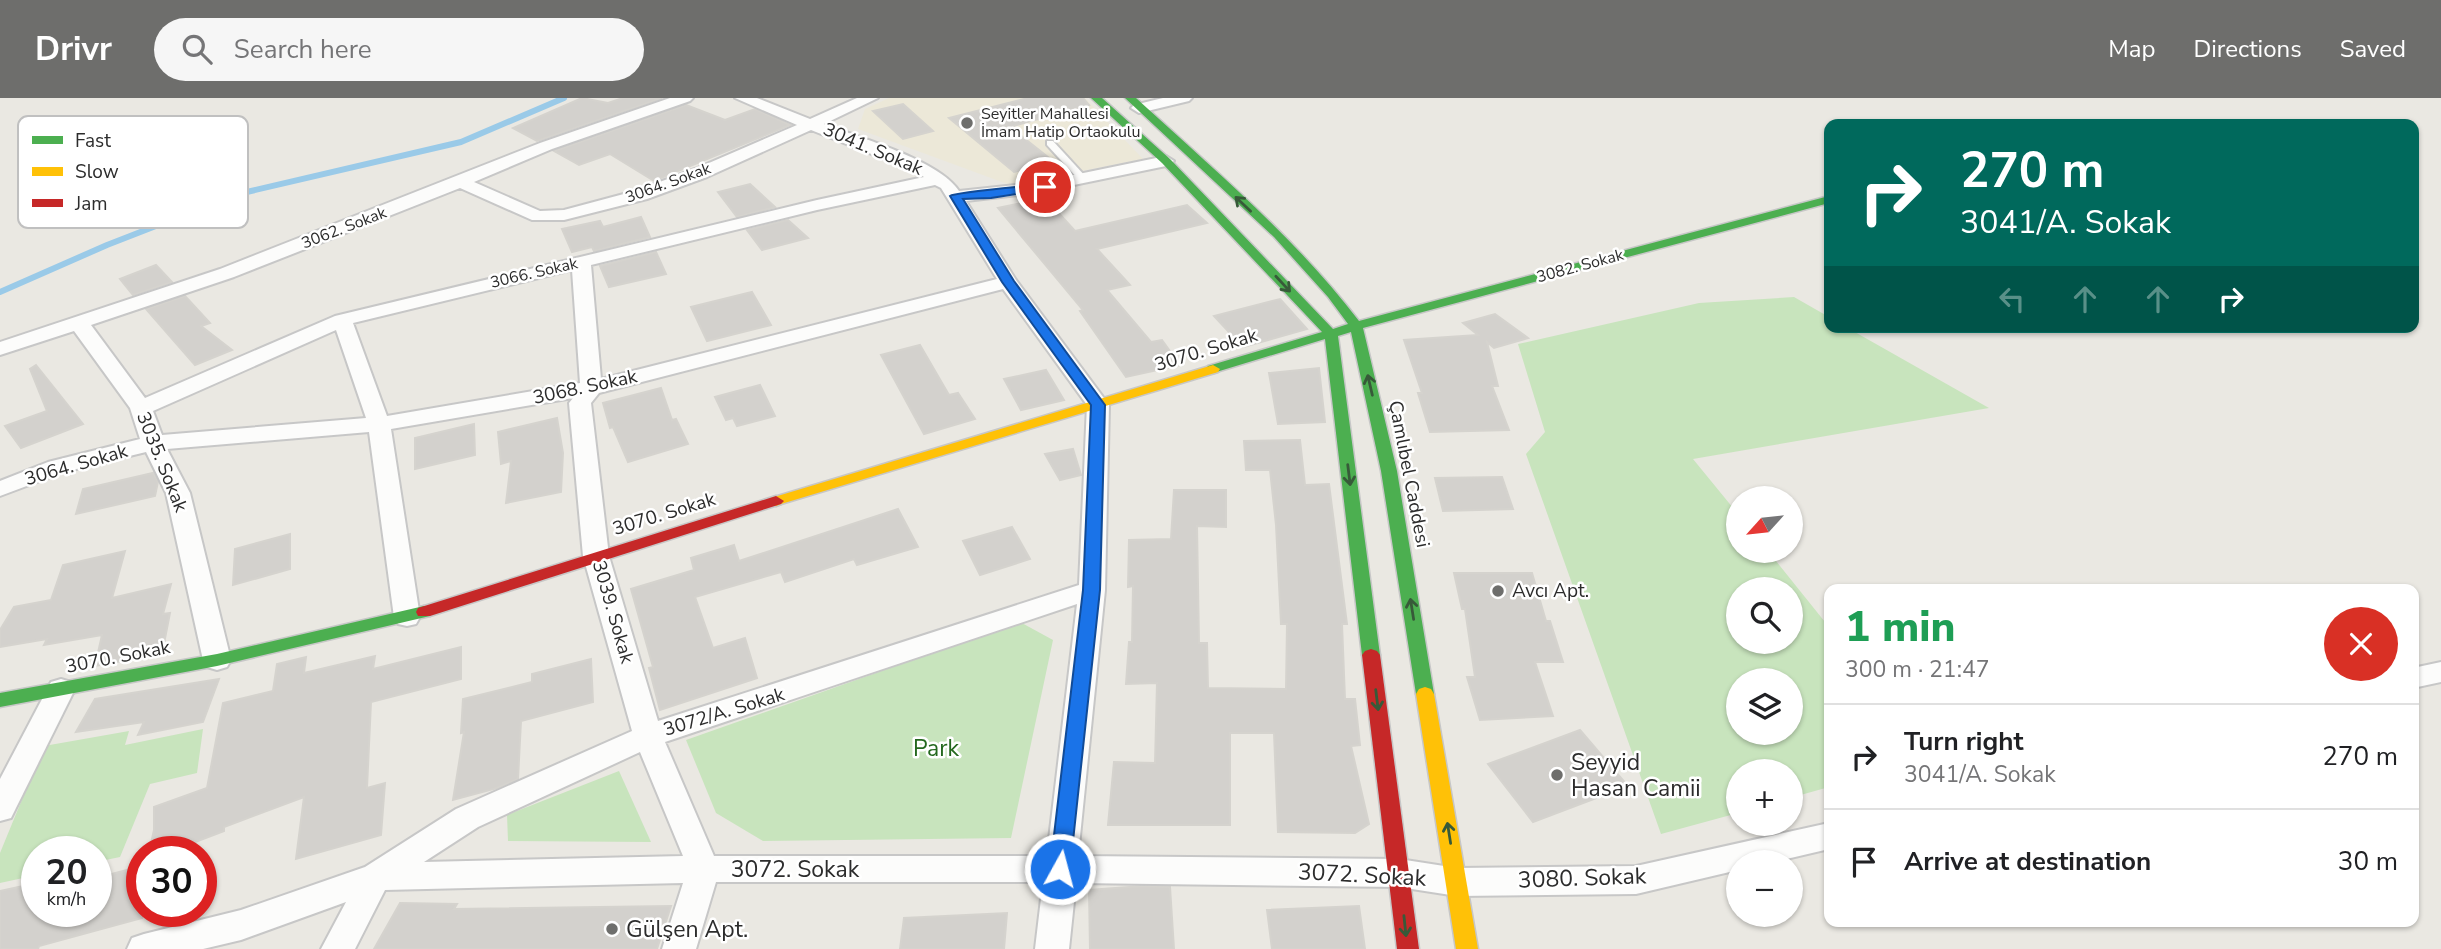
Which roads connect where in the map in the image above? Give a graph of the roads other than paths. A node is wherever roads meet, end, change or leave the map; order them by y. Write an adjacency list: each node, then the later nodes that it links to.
1 (685, 98): 12 (street, 3062. Sokak)
2 (743, 98): 7 (street, 3041. Sokak)
3 (870, 98): 7 (street, 3064. Sokak)
4 (1096, 98): 9 (street)
5 (1184, 98): 6 (street)
6 (1134, 103): 19 (street, Çamlıbel Caddesi, one-way to 6)
7 (812, 124): 10 (street, 3041. Sokak); 12 (street, 3064. Sokak)
8 (1051, 143): 11 (lane)
9 (1166, 161): 11 (street); 20 (street, one-way to 20)
10 (939, 179): 13 (street, 3041. Sokak); 15 (street, 3066. Sokak)
11 (1083, 179): 13 (street)
12 (460, 182): 18 (street, 3062. Sokak)
13 (955, 196): 16 (street, 3041. Sokak)
14 (1824, 200): 19 (street, 3082. Sokak)
15 (581, 263): 17 (street, 3066. Sokak); 22 (street, 3039. Sokak)
16 (1008, 282): 22 (street, 3068. Sokak); 23 (street, 3041. Sokak)
17 (342, 320): 24 (street, 3066. Sokak); 25 (street)
18 (78, 322): 21 (street, 3062. Sokak); 24 (street, 3035. Sokak)
19 (1356, 326): 20 (street, 3082. Sokak); 43 (street, Çamlıbel Caddesi, one-way to 19)
20 (1331, 334): 23 (street, 3070. Sokak); 41 (street, one-way to 41)
21 (0, 349)
22 (591, 388): 25 (street, 3068. Sokak); 28 (street, 3039. Sokak)
23 (1098, 405): 28 (street, 3070. Sokak); 29 (street)
24 (141, 408): 26 (street, 3035. Sokak)
25 (379, 424): 26 (street, 3068. Sokak); 30 (street)
26 (153, 443): 27 (street, 3064. Sokak); 31 (street, 3035. Sokak)
27 (0, 489)
28 (596, 556): 30 (street, 3070. Sokak); 36 (street, 3039. Sokak)
29 (1092, 590): 36 (street, 3072/A. Sokak); 40 (street)
30 (407, 617): 31 (street, 3070. Sokak)
31 (217, 660): 34 (street, 3070. Sokak)
32 (2441, 672): 33 (street)
33 (2419, 677)
34 (61, 689): 35 (street, 3070. Sokak); 37 (street)
35 (0, 700)
36 (648, 736): 39 (street, 3039. Sokak); 42 (street, 3072/A. Sokak)
37 (0, 809)
38 (1824, 837): 43 (street, 3080. Sokak)
39 (704, 869): 40 (street, 3072. Sokak); 42 (street, 3072. Sokak); 46 (street)
40 (1060, 869): 41 (street, 3072. Sokak); 47 (street)
41 (1399, 873): 43 (street, 3072. Sokak); 48 (street, one-way to 48)
42 (376, 877): 44 (street, 3072. Sokak); 45 (street)
43 (1457, 882): 49 (street, Çamlıbel Caddesi)
44 (144, 949)
45 (338, 949)
46 (679, 949)
47 (1052, 949)
48 (1408, 949)
49 (1467, 949)

